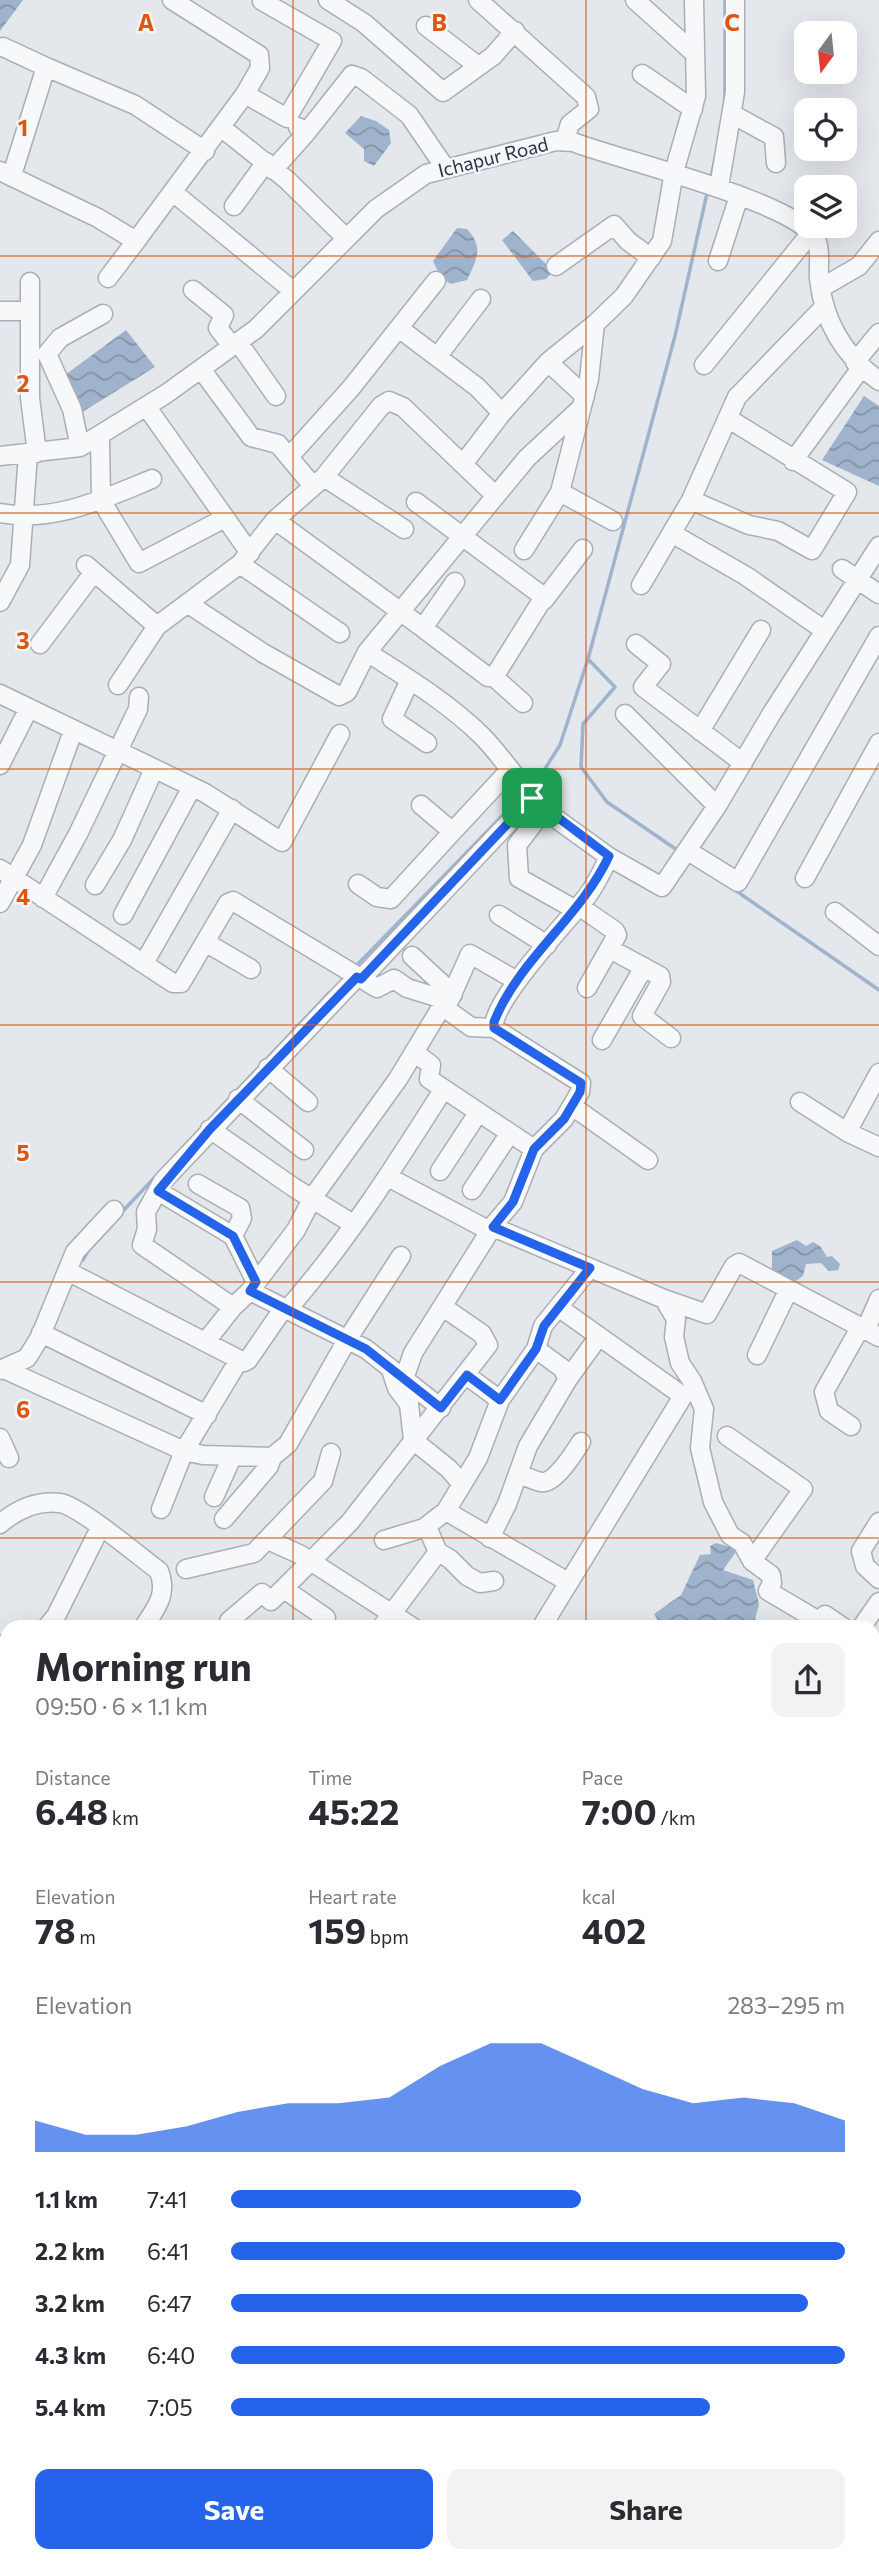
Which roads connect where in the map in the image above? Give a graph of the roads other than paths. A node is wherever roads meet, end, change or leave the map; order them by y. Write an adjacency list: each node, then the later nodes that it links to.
1 (172, 0): 15 (street)
2 (328, 0): 12 (street)
3 (635, 0): 11 (street)
4 (694, 0): 11 (street)
5 (734, 0): 17 (street)
6 (262, 1): 18 (street)
7 (490, 3): 9 (street)
8 (426, 26): 12 (street)
9 (515, 31): 12 (street); 21 (street)
10 (4, 47): 13 (street)
11 (694, 53): 16 (street)
12 (478, 66)
13 (46, 67): 22 (street); 27 (street)
14 (642, 74): 16 (street)
15 (245, 94): 18 (street); 19 (street)
16 (693, 109): 26 (street)
17 (732, 114): 23 (street); 28 (street)
18 (287, 118): 20 (street)
19 (222, 128): 22 (street); 24 (street)
20 (306, 132): 24 (street); 25 (street)
21 (565, 140): 25 (street, Ichapur Road); 26 (street, Ichapur Road)
22 (205, 151): 29 (street)
23 (776, 163)
24 (270, 166): 31 (street); 33 (street)
25 (446, 169): 33 (street, Ichapur Road)
26 (674, 172): 28 (street, Ichapur Road); 38 (street)
27 (6, 173): 37 (street)
28 (711, 184): 30 (street, Ichapur Road)
29 (174, 193): 37 (street); 45 (street)
30 (739, 196): 32 (street, Ichapur Road); 39 (street)
31 (234, 206)
32 (794, 223)
33 (346, 238): 45 (street, Ichapur Road)
34 (807, 238): 57 (street)
35 (814, 238): 46 (street)
36 (879, 241): 46 (street)
37 (136, 242): 41 (street)
38 (651, 258): 40 (street); 51 (street)
39 (718, 261)
40 (556, 267)
41 (108, 278)
42 (436, 281): 52 (street)
43 (30, 282): 48 (street)
44 (193, 290): 54 (street)
45 (292, 290): 54 (street, Ichapur Road)
46 (823, 297): 58 (street); 65 (street)
47 (481, 299): 55 (street)
48 (29, 311): 49 (street); 68 (street)
49 (0, 312)
50 (103, 314): 67 (street)
51 (595, 324): 56 (street); 62 (street)
52 (400, 329): 55 (street); 70 (street)
53 (879, 334): 58 (street)
54 (235, 344): 59 (street, Ichapur Road); 61 (street)
55 (437, 357): 64 (street)
56 (548, 362): 62 (street); 64 (street)
57 (704, 365)
58 (858, 365): 60 (street); 71 (street)
59 (201, 369): 63 (street, Ichapur Road); 70 (street)
60 (879, 381)
61 (276, 396)
62 (583, 402): 75 (street); 76 (street)
63 (146, 406): 66 (street, Ichapur Road); 82 (street)
64 (502, 413): 72 (street)
65 (729, 419): 71 (street); 78 (street)
66 (100, 438): 67 (street, Ichapur Road); 77 (street)
67 (80, 447): 68 (street, Ichapur Road)
68 (32, 454): 69 (street, Ichapur Road); 81 (street)
69 (0, 456)
70 (289, 457): 74 (street)
71 (793, 461): 78 (street)
72 (463, 464): 74 (street); 76 (street)
73 (152, 479): 77 (street)
74 (319, 482): 83 (street); 85 (street)
75 (560, 492): 84 (street); 90 (street)
76 (496, 496): 87 (street)
77 (101, 500): 81 (street); 82 (street)
78 (691, 500): 86 (street)
79 (416, 502): 87 (street)
80 (0, 513): 81 (street)
81 (23, 517): 98 (street)
82 (225, 518): 91 (street)
83 (275, 520): 91 (street); 100 (street)
84 (613, 521)
85 (404, 529)
86 (673, 534): 95 (street); 104 (street)
87 (462, 539): 97 (street); 100 (street)
88 (879, 546): 93 (street)
89 (583, 549): 97 (street)
90 (524, 550)
91 (245, 558): 99 (street); 105 (street)
92 (842, 569): 93 (street)
93 (857, 579): 96 (street); 104 (street)
94 (455, 582): 102 (street)
95 (641, 585)
96 (879, 594)
97 (544, 600): 110 (street)
98 (0, 602)
99 (190, 605): 101 (street); 109 (street)
100 (399, 610): 102 (street); 109 (street)
101 (157, 626): 107 (street); 112 (street)
102 (423, 628): 110 (street)
103 (761, 630): 119 (street)
104 (824, 630): 124 (street)
105 (340, 633)
106 (879, 636): 134 (street)
107 (40, 644)
108 (636, 644): 119 (street)
109 (367, 652): 111 (street)
110 (494, 677): 115 (street)
111 (410, 680): 121 (street); 127 (street)
112 (118, 685)
113 (0, 694): 116 (street)
114 (139, 697): 123 (street)
115 (523, 703)
116 (28, 710): 118 (street); 125 (street)
117 (625, 714): 131 (street)
118 (73, 731): 123 (street); 138 (street)
119 (700, 731): 124 (street)
120 (340, 734): 132 (street)
121 (427, 743)
122 (879, 743): 137 (street)
123 (116, 751): 126 (street); 141 (street)
124 (743, 763): 131 (street)
125 (0, 765)
126 (154, 769): 128 (street); 140 (street)
127 (509, 771): 129 (street); 133 (street)
128 (192, 787): 132 (street); 145 (street)
129 (532, 798): 135 (street); 143 (street); 155 (street)
130 (421, 805): 133 (street)
131 (717, 807): 134 (street)
132 (232, 809): 152 (street)
133 (455, 829): 139 (street)
134 (686, 854): 135 (street)
135 (609, 856): 143 (street)
136 (0, 869): 138 (street)
137 (805, 878)
138 (15, 880): 141 (street); 142 (street)
139 (358, 884)
140 (96, 885)
141 (43, 898): 152 (street)
142 (0, 904)
143 (577, 908): 148 (street); 150 (street)
144 (835, 912): 149 (street)
145 (123, 915)
146 (499, 915): 148 (street)
147 (205, 942): 152 (street); 154 (street); 155 (street)
148 (547, 945): 156 (street)
149 (879, 946)
150 (610, 949): 153 (street); 157 (street)
151 (412, 956): 158 (street)
152 (144, 963)
153 (644, 967): 159 (street); 160 (street)
154 (251, 969)
155 (354, 975): 158 (street); 165 (street)
156 (517, 981): 158 (street); 161 (street)
157 (587, 988)
158 (448, 1000): 161 (street); 164 (street)
159 (625, 1002): 160 (street); 163 (street)
160 (642, 1016): 162 (street)
161 (494, 1028): 171 (street)
162 (671, 1038)
163 (602, 1040)
164 (414, 1052): 167 (street); 185 (street)
165 (268, 1068): 168 (street); 169 (street)
166 (879, 1073): 174 (street)
167 (443, 1090): 172 (street); 181 (street)
168 (238, 1100): 173 (street); 178 (street)
169 (308, 1102)
170 (800, 1102): 174 (street)
171 (572, 1106): 177 (street); 179 (street)
172 (478, 1113): 175 (street); 180 (street)
173 (210, 1129): 184 (street); 185 (street)
174 (847, 1132): 176 (street)
175 (510, 1133): 177 (street); 183 (street)
176 (879, 1147)
177 (534, 1149): 188 (street)
178 (304, 1150)
179 (649, 1160)
180 (440, 1171)
181 (388, 1177): 187 (street); 188 (street)
182 (198, 1184): 189 (street)
183 (472, 1190)
184 (158, 1191): 189 (street); 197 (street)
185 (313, 1197): 187 (street); 193 (street)
186 (114, 1210): 192 (street)
187 (353, 1224): 200 (street)
188 (492, 1229): 191 (street); 198 (street)
189 (233, 1236): 193 (street)
190 (401, 1256): 205 (street)
191 (590, 1268): 195 (street); 199 (street)
192 (69, 1272): 202 (street); 204 (street)
193 (253, 1286): 197 (street); 200 (street)
194 (788, 1291): 195 (street); 201 (street); 207 (street)
195 (664, 1299): 241 (street)
196 (879, 1299): 201 (street)
197 (233, 1307): 204 (street)
198 (443, 1307): 210 (street); 211 (street)
199 (558, 1307): 203 (street); 206 (street)
200 (284, 1310): 205 (street); 208 (street)
201 (868, 1332): 216 (street)
202 (41, 1333): 209 (street); 215 (street)
203 (599, 1336): 212 (street); 245 (street)
204 (206, 1340): 208 (street)
205 (347, 1340): 210 (street); 224 (street)
206 (536, 1349): 212 (street); 213 (street)
207 (757, 1355)
208 (239, 1360): 215 (street)
209 (2, 1369): 221 (street)
210 (398, 1375): 214 (street); 219 (street)
211 (467, 1375): 213 (street); 214 (street)
212 (568, 1379): 226 (street)
213 (500, 1400): 227 (street)
214 (441, 1408): 219 (street)
215 (207, 1415): 221 (street)
216 (850, 1426)
217 (727, 1436): 241 (street)
218 (0, 1438): 225 (street)
219 (413, 1440): 227 (street); 240 (street)
220 (581, 1442): 226 (street)
221 (184, 1451): 223 (street); 229 (street)
222 (331, 1453): 238 (street)
223 (232, 1457): 224 (street); 228 (street)
224 (272, 1457): 231 (street)
225 (9, 1458)
226 (519, 1473): 236 (street)
227 (462, 1484): 230 (street)
228 (214, 1497)
229 (161, 1509)
230 (446, 1511): 234 (street); 236 (street)
231 (224, 1520)
232 (879, 1522): 243 (street)
233 (0, 1524): 235 (street)
234 (427, 1527): 237 (street); 239 (street)
235 (100, 1528): 250 (street); 251 (street)
236 (490, 1538): 245 (street)
237 (384, 1540)
238 (268, 1541): 240 (street); 242 (street)
239 (438, 1552): 244 (street); 248 (street)
240 (312, 1561): 246 (street); 248 (street)
241 (752, 1561): 256 (street)
242 (186, 1569)
243 (879, 1579)
244 (494, 1581)
245 (568, 1582): 255 (street)
246 (284, 1589): 249 (street); 252 (street)
247 (879, 1602): 257 (street)
248 (391, 1611): 253 (street); 254 (street)
249 (326, 1618)
250 (53, 1620)
251 (148, 1620)
252 (230, 1620)
253 (386, 1620)
254 (403, 1620)
255 (546, 1620)
256 (809, 1620)
257 (867, 1620)

